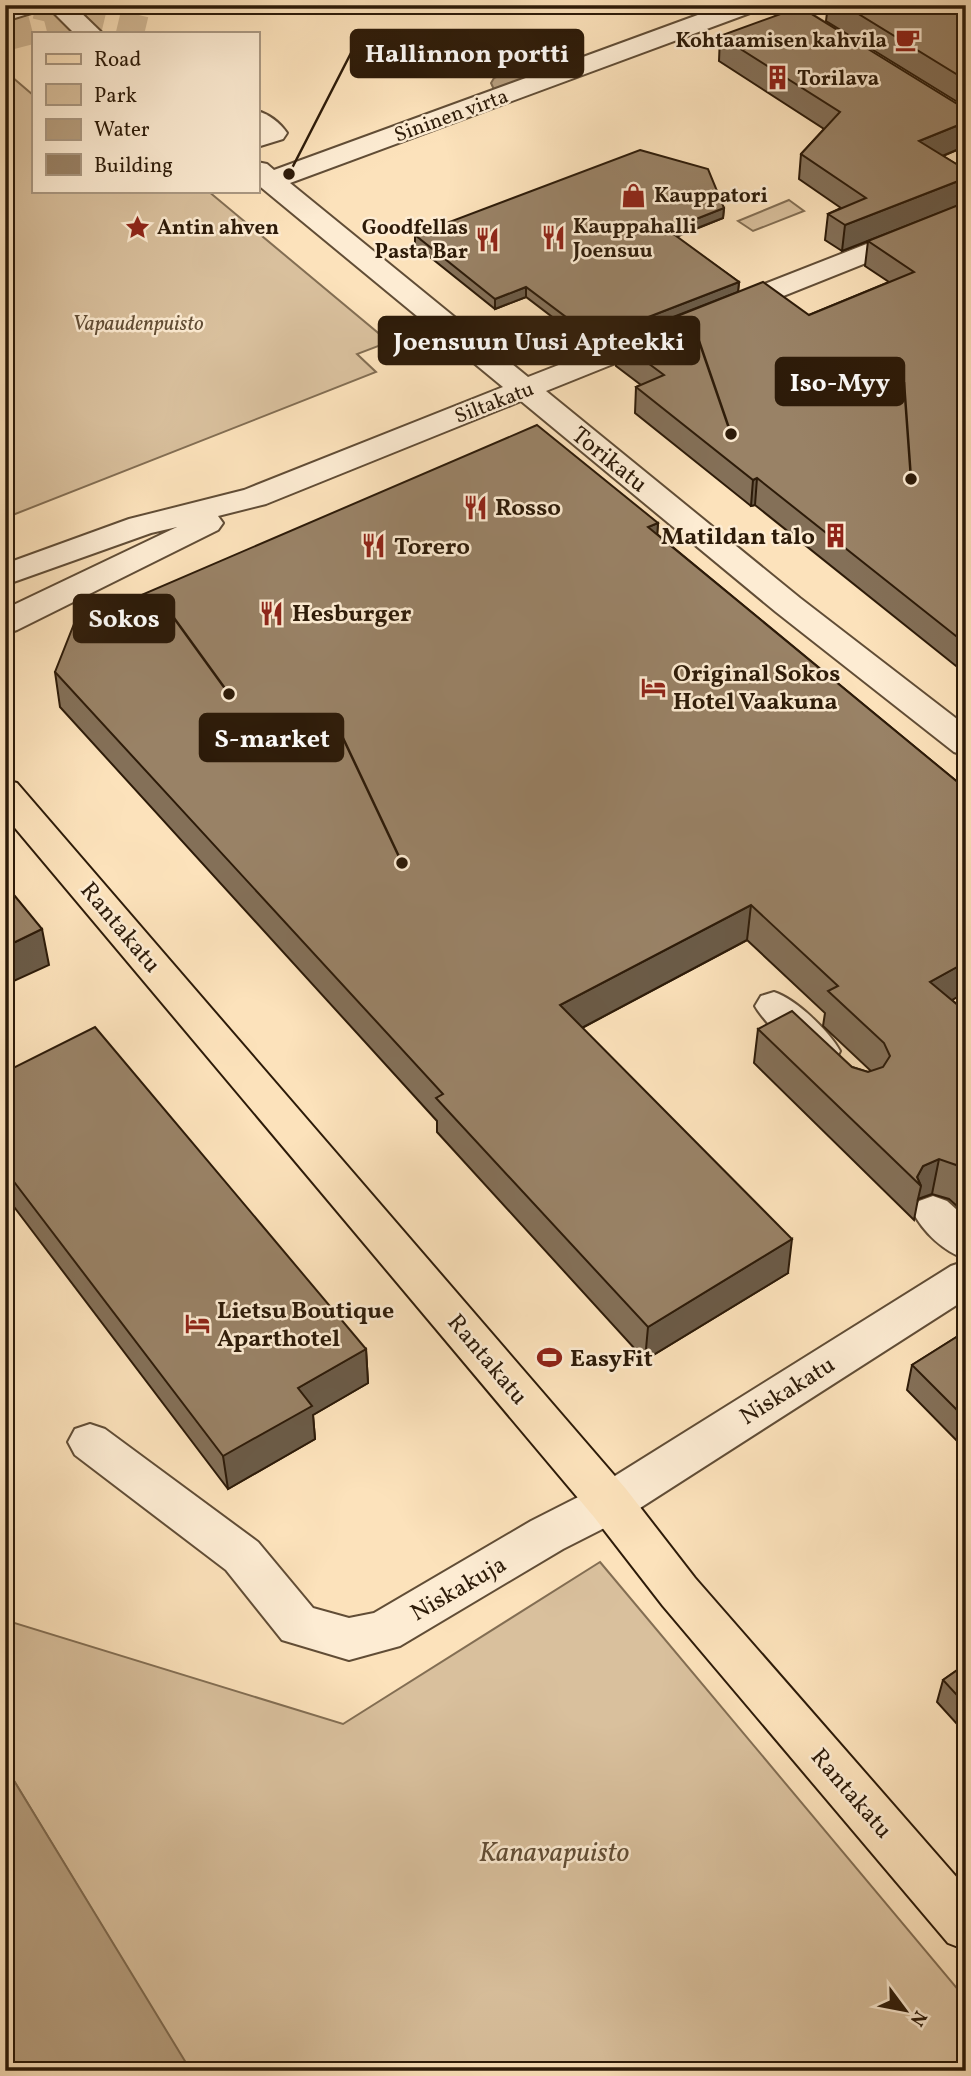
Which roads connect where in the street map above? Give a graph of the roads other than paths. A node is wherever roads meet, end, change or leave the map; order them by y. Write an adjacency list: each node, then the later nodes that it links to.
1 (32, 5): 5 (street)
2 (58, 5): 6 (street)
3 (749, 5): 10 (street, Sininen virta)
4 (778, 5): 7 (street)
5 (5, 14)
6 (88, 32)
7 (856, 54)
8 (259, 122): 9 (street)
9 (259, 138)
10 (264, 176): 12 (street, Torikatu)
11 (966, 213): 12 (street, Siltakatu)
12 (524, 390): 13 (street, Siltakatu); 16 (street, Torikatu)
13 (255, 497): 14 (street, Siltakatu); 15 (street, Siltakatu)
14 (5, 575)
15 (5, 623)
16 (966, 744)
17 (6, 789): 24 (main road, Rantakatu)
18 (774, 1006): 19 (street)
19 (842, 1070)
20 (933, 1212): 21 (street)
21 (966, 1243)
22 (966, 1278): 24 (street, Niskakatu)
23 (90, 1442): 24 (street, Niskakuja)
24 (610, 1503): 25 (main road, Rantakatu)
25 (966, 1926)

